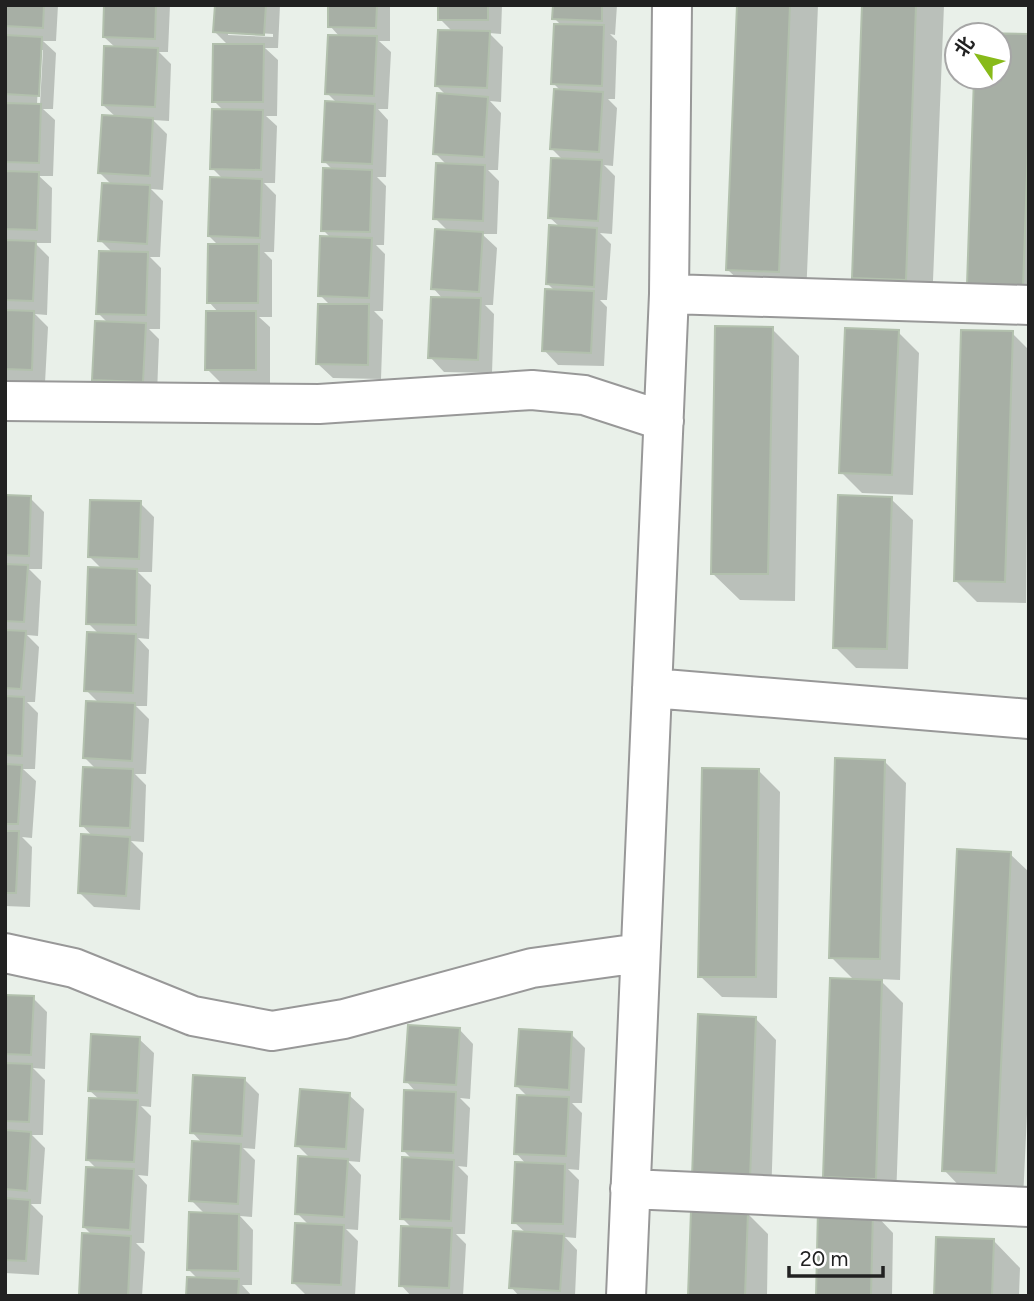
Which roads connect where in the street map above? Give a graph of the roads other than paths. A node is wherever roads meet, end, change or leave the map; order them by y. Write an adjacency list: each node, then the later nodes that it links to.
1 (673, 5): 2 (street)
2 (669, 294): 3 (street); 5 (street)
3 (1029, 304)
4 (5, 401): 5 (street)
5 (664, 421): 6 (street)
6 (652, 688): 7 (street); 9 (street)
7 (1029, 719)
8 (5, 953): 9 (street)
9 (640, 953): 10 (street)
10 (630, 1189): 11 (street); 12 (street)
11 (1029, 1207)
12 (626, 1296)

